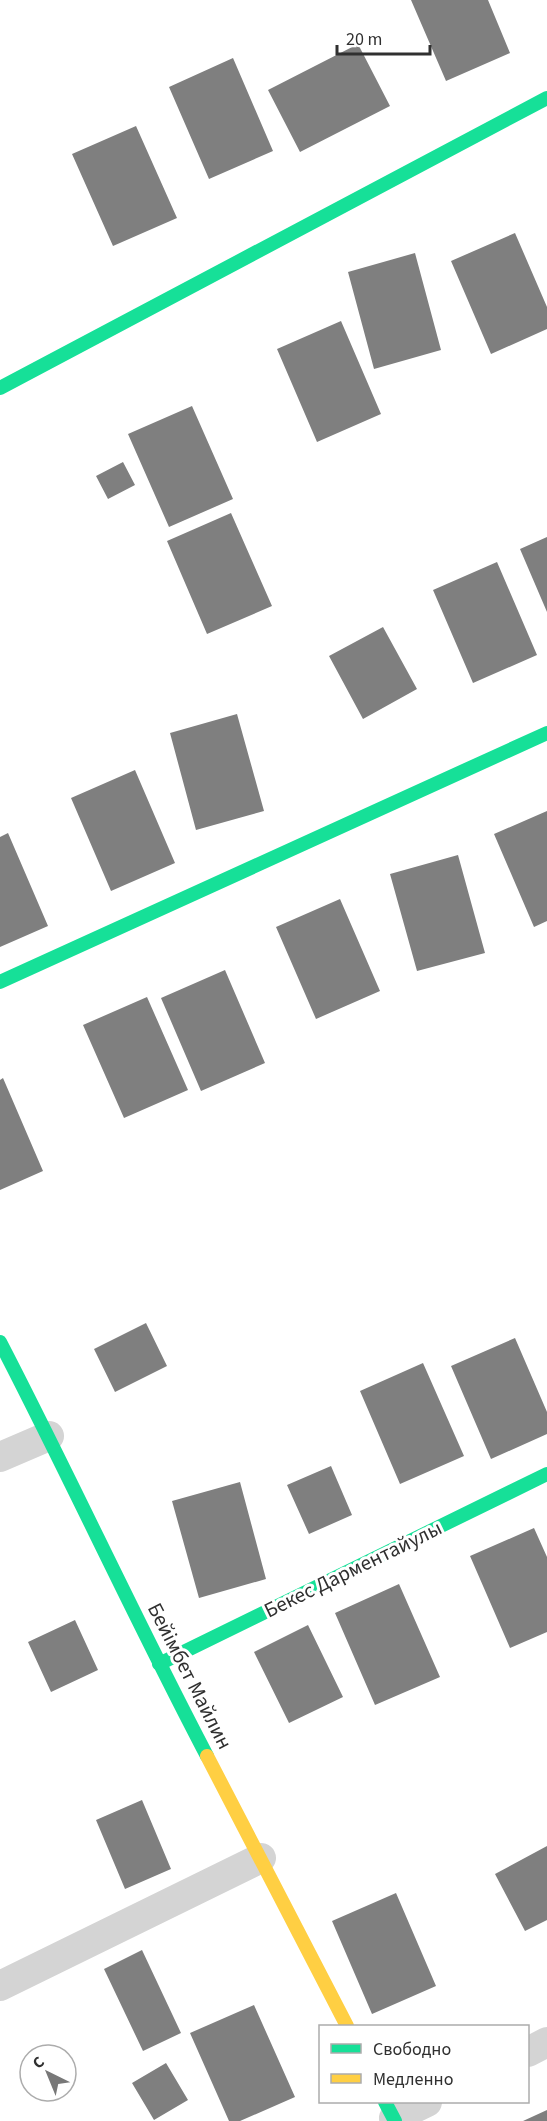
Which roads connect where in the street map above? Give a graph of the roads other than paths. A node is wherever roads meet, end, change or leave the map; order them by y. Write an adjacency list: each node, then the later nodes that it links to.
1 (547, 98): 2 (street)
2 (0, 388)
3 (547, 733): 4 (street)
4 (0, 982)
5 (0, 1342): 6 (street, Бейімбет Майлин)
6 (49, 1436): 7 (street); 9 (street, Бейімбет Майлин)
7 (0, 1457)
8 (547, 1474): 9 (street, Бекес Дарментайулы)
9 (159, 1664): 10 (street, Бейімбет Майлин)
10 (261, 1858): 11 (street); 12 (street, Бейімбет Майлин)
11 (0, 1986)
12 (346, 2025)
13 (547, 2042): 14 (street)
14 (529, 2051)
15 (424, 2103): 16 (street)
16 (390, 2115)

